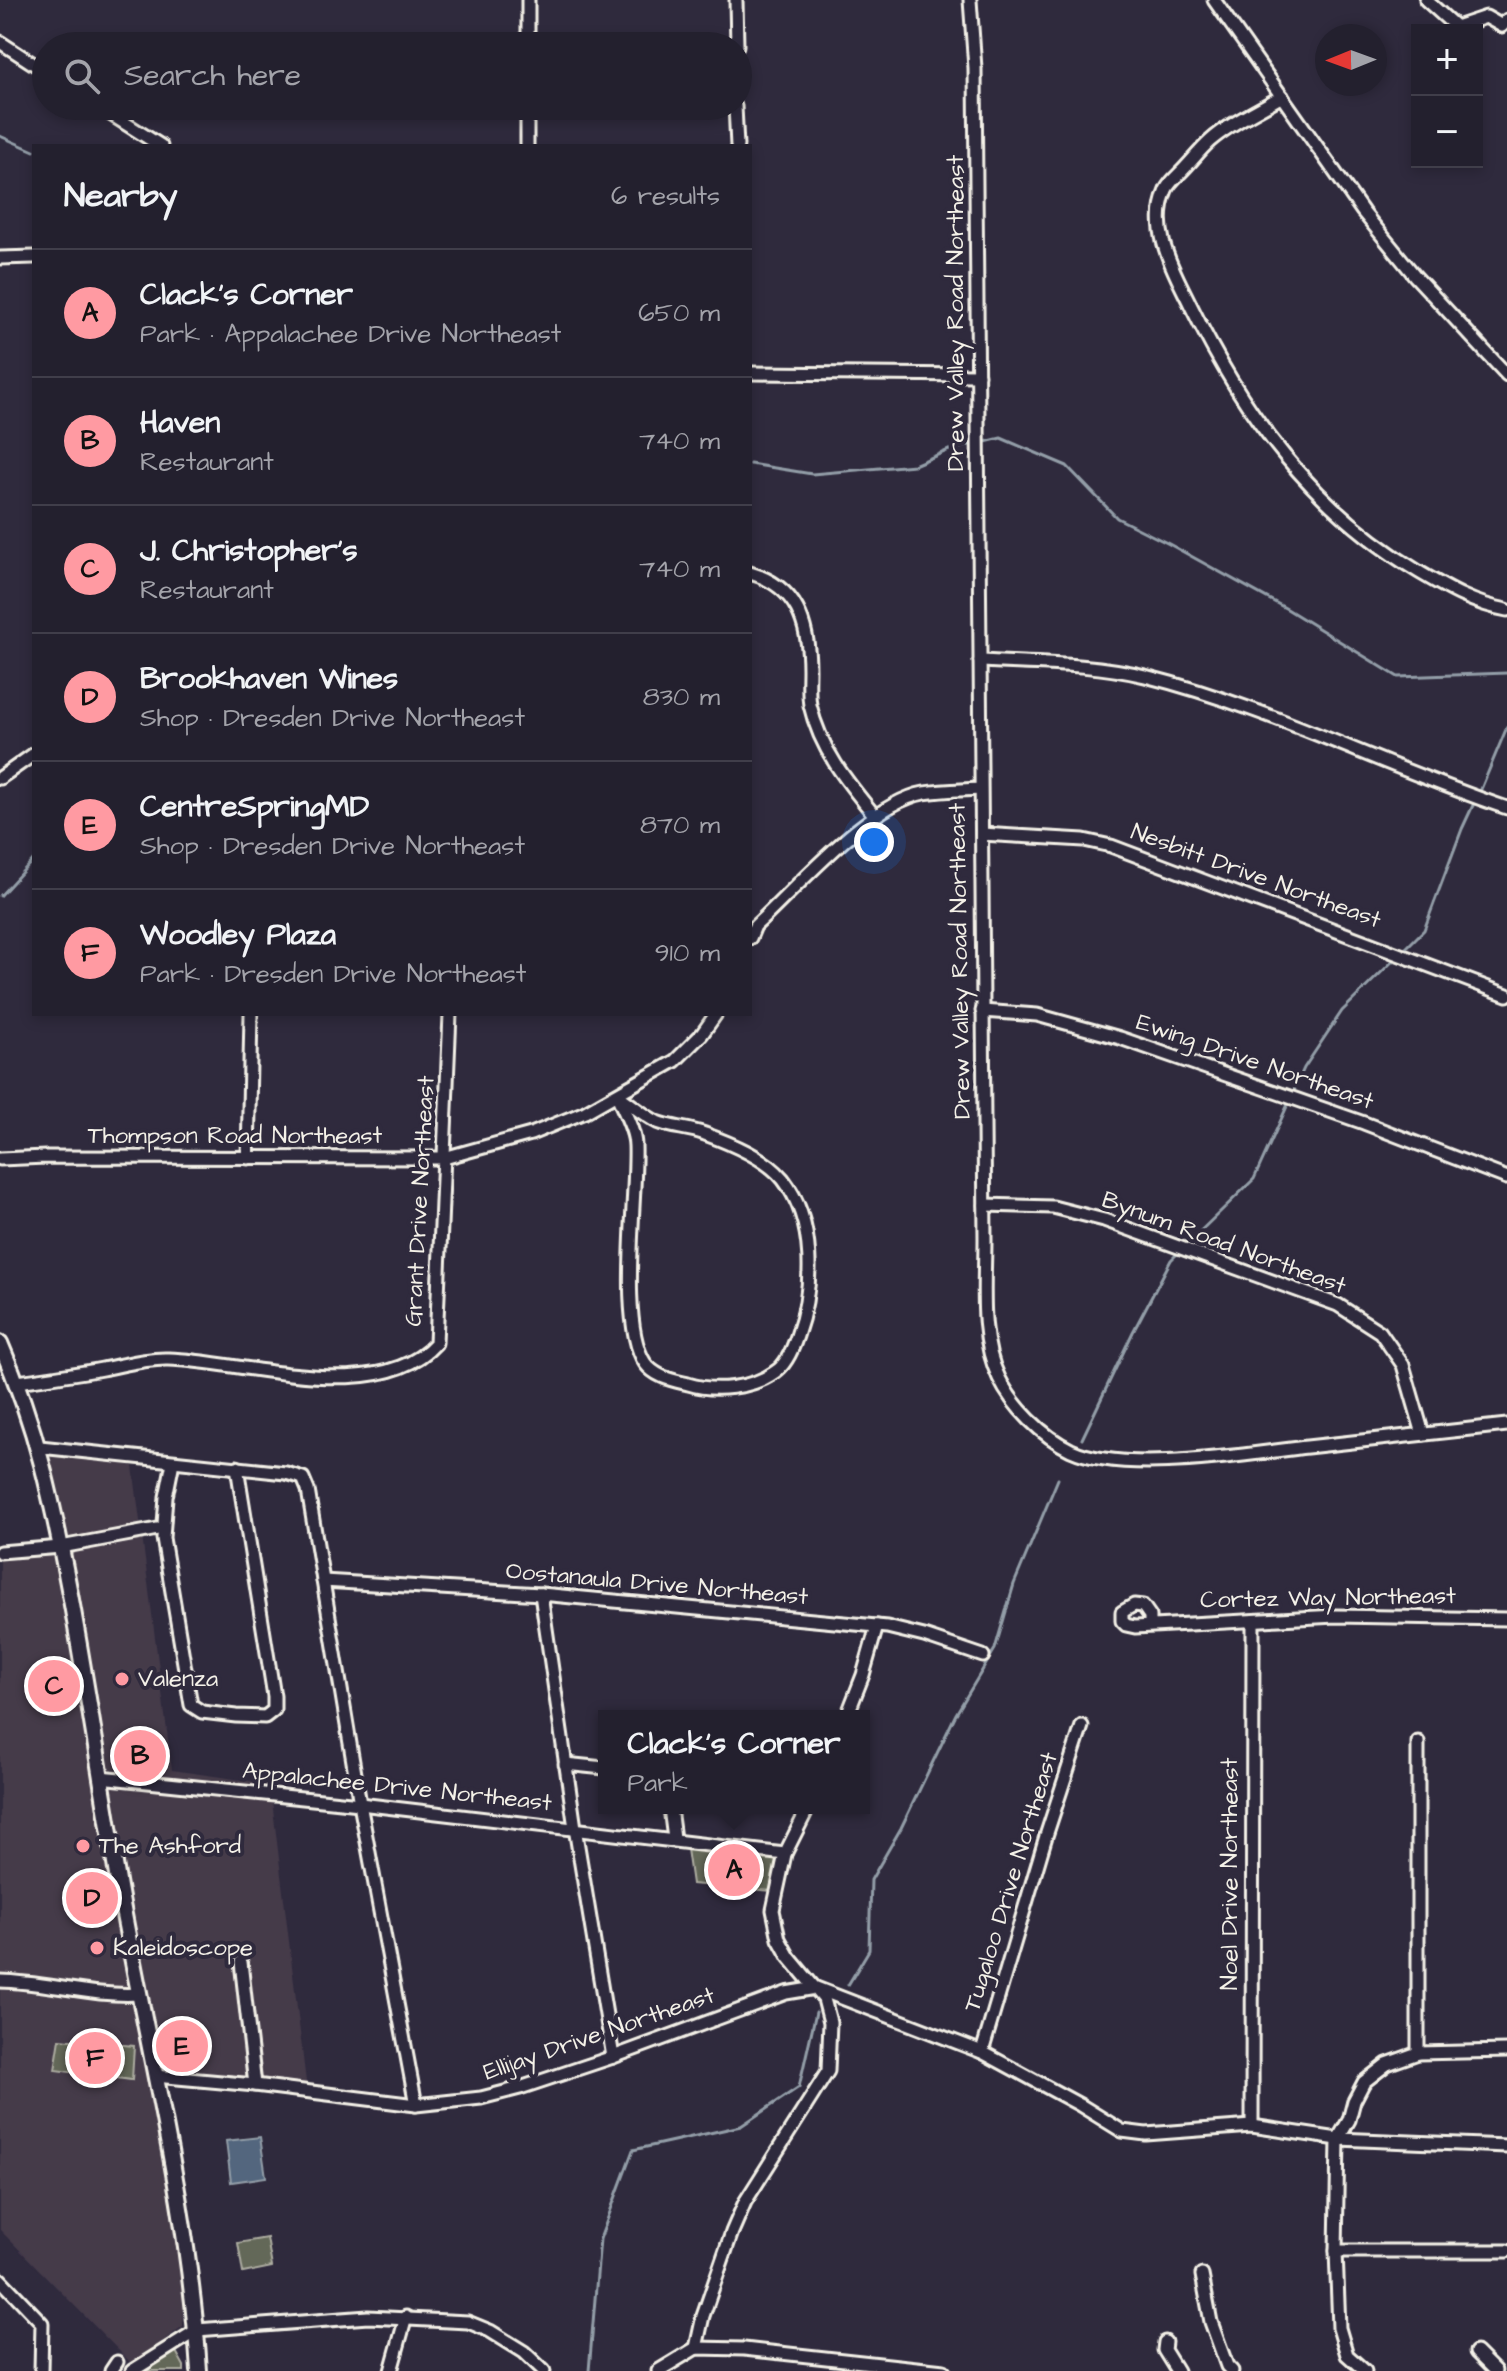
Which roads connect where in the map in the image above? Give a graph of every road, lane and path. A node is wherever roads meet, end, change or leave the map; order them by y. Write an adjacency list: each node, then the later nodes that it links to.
1 (528, 0): 7 (street)
2 (736, 0): 8 (street)
3 (970, 0): 21 (street, Drew Valley Road Northeast)
4 (1214, 0): 11 (street)
5 (1426, 0): 6 (street)
6 (1507, 20)
7 (528, 32)
8 (737, 32)
9 (0, 42): 10 (street)
10 (32, 63)
11 (1282, 96): 22 (street); 24 (street)
12 (120, 120): 15 (street)
13 (527, 120): 16 (street)
14 (736, 120): 17 (street)
15 (158, 144)
16 (527, 144)
17 (737, 144)
18 (32, 257): 19 (street)
19 (0, 258)
20 (752, 373): 21 (street)
21 (978, 375): 25 (street, Drew Valley Road Northeast)
22 (1507, 375)
23 (752, 574): 30 (street)
24 (1507, 610)
25 (980, 661): 28 (street, Drew Valley Road Northeast); 29 (street)
26 (32, 755): 27 (street)
27 (0, 778)
28 (980, 789): 30 (street); 31 (street, Drew Valley Road Northeast)
29 (1507, 808)
30 (875, 816): 32 (street)
31 (982, 834): 33 (street, Nesbitt Drive Northeast); 34 (street, Drew Valley Road Northeast)
32 (752, 925)
33 (1507, 995)
34 (982, 1011): 42 (street, Ewing Drive Northeast); 43 (street, Drew Valley Road Northeast)
35 (251, 1016): 39 (street)
36 (450, 1016): 40 (street, Grant Drive Northeast)
37 (715, 1016): 38 (street, Thompson Road Northeast)
38 (617, 1095): 38 (street); 40 (street, Thompson Road Northeast)
39 (248, 1158): 40 (street, Thompson Road Northeast); 41 (street, Thompson Road Northeast)
40 (444, 1158): 45 (street, Grant Drive Northeast)
41 (0, 1159)
42 (1507, 1178)
43 (985, 1205): 47 (street, Bynum Road Northeast); 47 (street, Drew Valley Road Northeast)
44 (0, 1343): 45 (street)
45 (17, 1382): 48 (street)
46 (1507, 1425): 47 (street, Drew Valley Road Northeast)
47 (1423, 1434)
48 (40, 1447): 49 (street); 52 (street)
49 (173, 1462): 50 (street); 51 (street)
50 (237, 1467): 51 (street); 54 (street)
51 (163, 1528): 52 (street)
52 (61, 1547): 53 (street); 66 (street)
53 (0, 1552)
54 (323, 1581): 55 (street, Oostanaula Drive Northeast); 67 (street)
55 (541, 1594): 59 (street, Oostanaula Drive Northeast); 64 (street)
56 (1507, 1619): 57 (street, Cortez Way Northeast)
57 (1253, 1621): 58 (street, Cortez Way Northeast); 84 (street, Noel Drive Northeast)
58 (1150, 1625)
59 (877, 1626): 60 (street, Oostanaula Drive Northeast); 61 (street)
60 (983, 1656)
61 (849, 1710)
62 (1082, 1726): 78 (street, Tugaloo Drive Northeast)
63 (1418, 1742): 79 (street)
64 (565, 1764): 65 (street); 70 (street)
65 (598, 1767)
66 (100, 1777): 67 (street, Appalachee Drive Northeast); 76 (street)
67 (360, 1804): 70 (street, Appalachee Drive Northeast); 83 (street)
68 (671, 1814): 71 (street)
69 (805, 1814): 72 (street)
70 (575, 1828): 71 (street, Appalachee Drive Northeast); 80 (street)
71 (674, 1839): 72 (street, Appalachee Drive Northeast)
72 (785, 1854): 75 (street)
73 (241, 1962): 82 (street)
74 (0, 1981): 76 (street)
75 (816, 1988): 78 (street); 80 (street, Ellijay Drive Northeast); 94 (street)
76 (139, 1994): 81 (street)
77 (1507, 2051): 79 (street)
78 (982, 2052): 84 (street)
79 (1418, 2053): 85 (street)
80 (613, 2057): 83 (street, Ellijay Drive Northeast)
81 (155, 2076): 82 (street, Ellijay Drive Northeast); 92 (street)
82 (255, 2085): 83 (street, Ellijay Drive Northeast)
83 (416, 2105)
84 (1252, 2126): 85 (street)
85 (1338, 2139): 86 (street); 87 (street)
86 (1507, 2146)
87 (1336, 2251): 88 (street); 106 (street)
88 (1507, 2251)
89 (1202, 2275): 105 (street)
90 (0, 2279): 97 (street)
91 (406, 2317): 92 (street); 100 (street); 101 (street)
92 (197, 2330): 98 (street); 99 (street)
93 (1165, 2342): 104 (street)
94 (696, 2348): 96 (street); 102 (street)
95 (1476, 2352): 107 (street)
96 (856, 2367): 103 (street)
97 (41, 2371)
98 (132, 2371)
99 (199, 2371)
100 (391, 2371)
101 (544, 2371)
102 (658, 2371)
103 (944, 2371)
104 (1177, 2371)
105 (1232, 2371)
106 (1365, 2371)
107 (1495, 2371)

